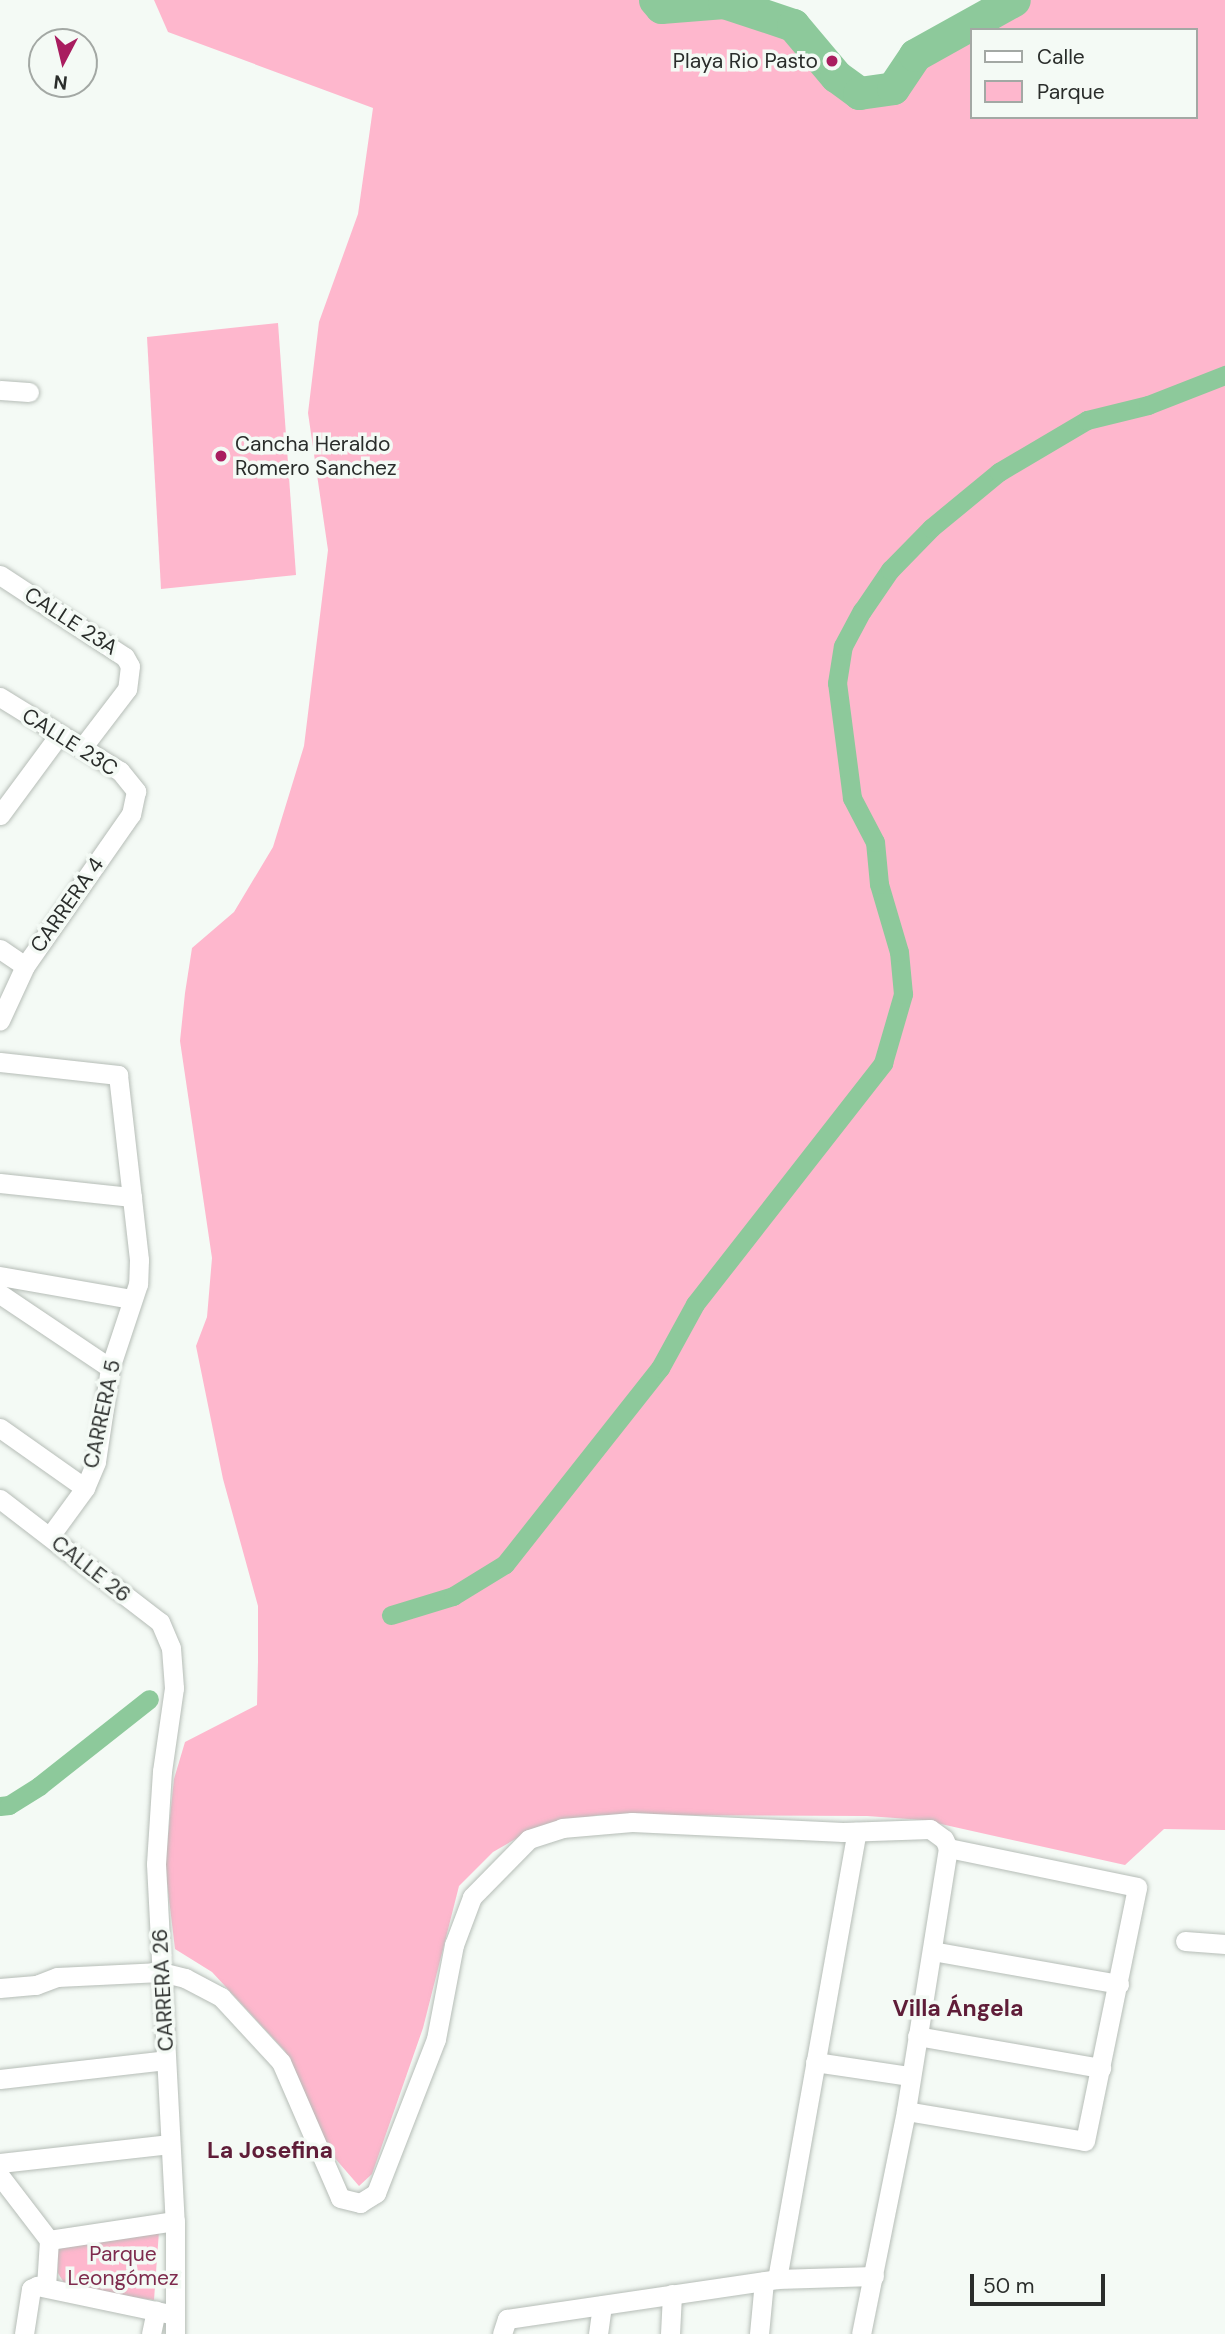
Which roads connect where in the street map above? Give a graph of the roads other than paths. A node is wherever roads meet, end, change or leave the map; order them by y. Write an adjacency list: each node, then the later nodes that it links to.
1 (0, 390): 2 (street)
2 (29, 392)
3 (0, 576): 6 (street, CALLE 23A)
4 (0, 697): 5 (street, CALLE 23C)
5 (59, 735): 6 (street, CALLE 23C); 8 (street)
6 (82, 748): 7 (street, CALLE 23C)
7 (136, 791): 10 (street, CARRERA 4)
8 (0, 815)
9 (0, 949): 10 (street)
10 (25, 966): 11 (street, CARRERA 4)
11 (0, 1020)
12 (0, 1062): 14 (street, CARRERA 5)
13 (0, 1183): 14 (street)
14 (132, 1197): 17 (street, CARRERA 5)
15 (0, 1276): 17 (street)
16 (0, 1294): 18 (street)
17 (132, 1299): 18 (street, CARRERA 5)
18 (110, 1368): 20 (street, CARRERA 5)
19 (0, 1429): 20 (street)
20 (85, 1488): 22 (street, CARRERA 5)
21 (0, 1499): 22 (street, CALLE 26)
22 (50, 1536): 23 (street, CALLE 26)
23 (171, 1648): 29 (street, CARRERA 26)
24 (857, 1832): 25 (street); 29 (street); 34 (street)
25 (948, 1848): 28 (street); 30 (street)
26 (1185, 1941): 27 (street)
27 (1225, 1944)
28 (932, 1951): 30 (street); 32 (street)
29 (160, 1972): 31 (street); 33 (street, CARRERA 26)
30 (1119, 1984): 35 (street)
31 (0, 1988)
32 (918, 2036): 35 (street); 36 (street)
33 (166, 2060): 37 (street); 39 (street, CARRERA 26)
34 (815, 2062): 36 (street); 44 (street)
35 (1101, 2068): 38 (street)
36 (910, 2076): 38 (street)
37 (0, 2079)
38 (905, 2111): 43 (street)
39 (170, 2144): 40 (street); 41 (street, CARRERA 26)
40 (1, 2175): 42 (street)
41 (175, 2221): 42 (street); 48 (street, CARRERA 26)
42 (49, 2240): 45 (street)
43 (874, 2276): 44 (street); 55 (street)
44 (771, 2280): 46 (street); 54 (street)
45 (39, 2288): 48 (street); 49 (street)
46 (672, 2294): 47 (street); 53 (street)
47 (602, 2305): 51 (street); 52 (street)
48 (168, 2320): 50 (street, CARRERA 26)
49 (24, 2334)
50 (152, 2334)
51 (502, 2334)
52 (598, 2334)
53 (670, 2334)
54 (759, 2334)
55 (861, 2334)

